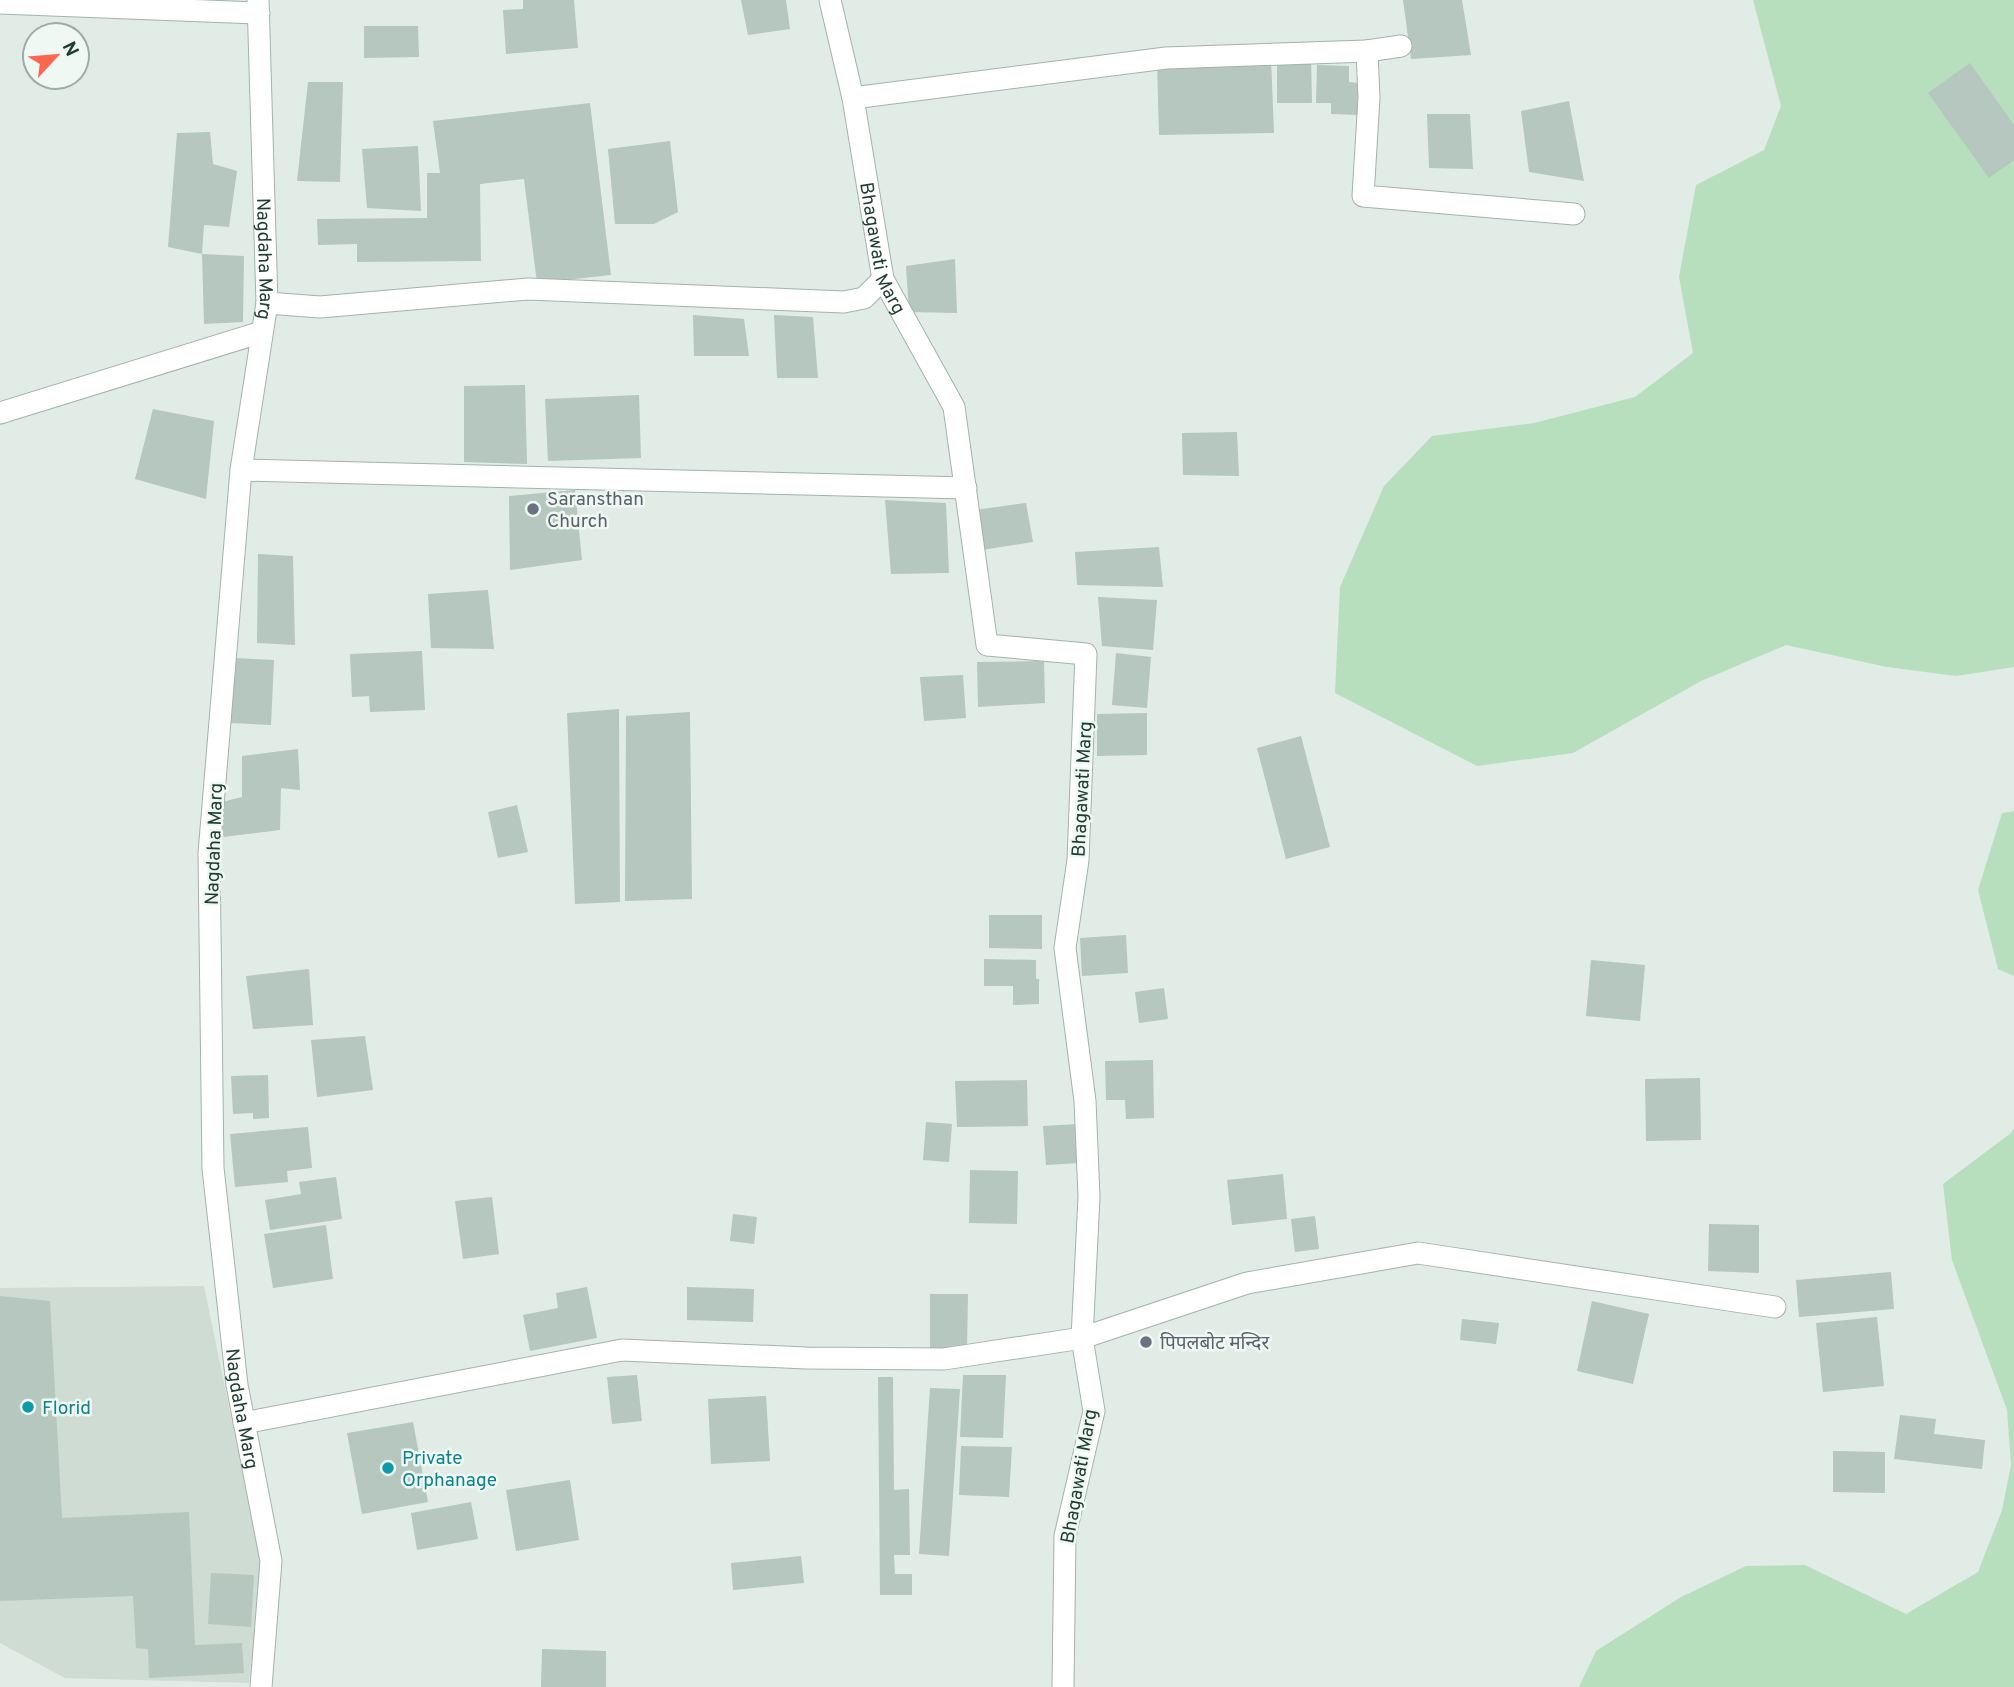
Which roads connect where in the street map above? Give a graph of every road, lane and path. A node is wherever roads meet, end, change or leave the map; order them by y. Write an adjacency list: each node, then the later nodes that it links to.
1 (830, 0): 6 (street, Bhagawati Marg)
2 (0, 3): 3 (street)
3 (258, 6): 9 (street, Nagdaha Marg)
4 (1401, 46): 5 (street)
5 (1367, 51): 6 (street); 7 (street)
6 (853, 98): 8 (street, Bhagawati Marg)
7 (1574, 214)
8 (883, 279): 9 (street); 13 (street, Bhagawati Marg)
9 (267, 303): 10 (street, Nagdaha Marg)
10 (262, 332): 11 (street); 12 (street, Nagdaha Marg)
11 (0, 413)
12 (241, 470): 13 (street); 16 (street, Nagdaha Marg)
13 (966, 488): 15 (street, Bhagawati Marg)
14 (1775, 1307): 15 (street)
15 (1082, 1338): 16 (street); 18 (street, Bhagawati Marg)
16 (244, 1423): 17 (street, Nagdaha Marg)
17 (261, 1687)
18 (1063, 1687)

